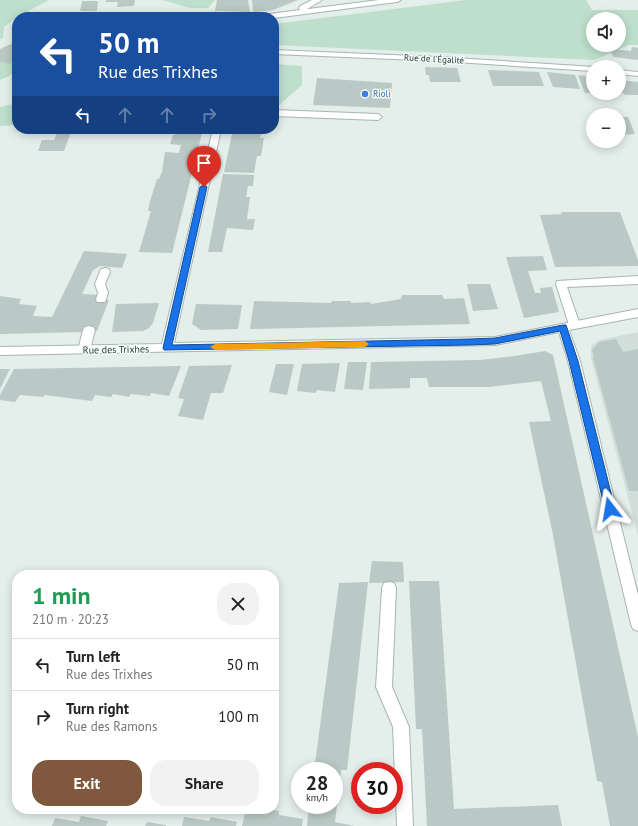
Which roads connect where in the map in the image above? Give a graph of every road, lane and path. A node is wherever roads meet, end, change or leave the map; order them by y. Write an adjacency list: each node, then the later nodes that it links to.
1 (318, 0): 3 (street)
2 (397, 0): 3 (street)
3 (304, 11): 4 (street)
4 (279, 14)
5 (279, 52): 6 (street, Rue de l'Égalité)
6 (586, 69)
7 (626, 73): 8 (street)
8 (638, 74)
9 (279, 113): 10 (street)
10 (378, 117)
11 (216, 134): 18 (street)
12 (105, 272): 14 (street)
13 (638, 280): 16 (street)
14 (101, 299)
15 (638, 313): 16 (street, Rue des Trixhes)
16 (569, 326): 18 (street, Rue des Trixhes); 22 (street)
17 (89, 330): 19 (street)
18 (167, 348): 19 (street, Rue des Trixhes)
19 (84, 350): 20 (street, Rue des Trixhes)
20 (0, 351)
21 (389, 588): 23 (street)
22 (638, 624)
23 (405, 826)

